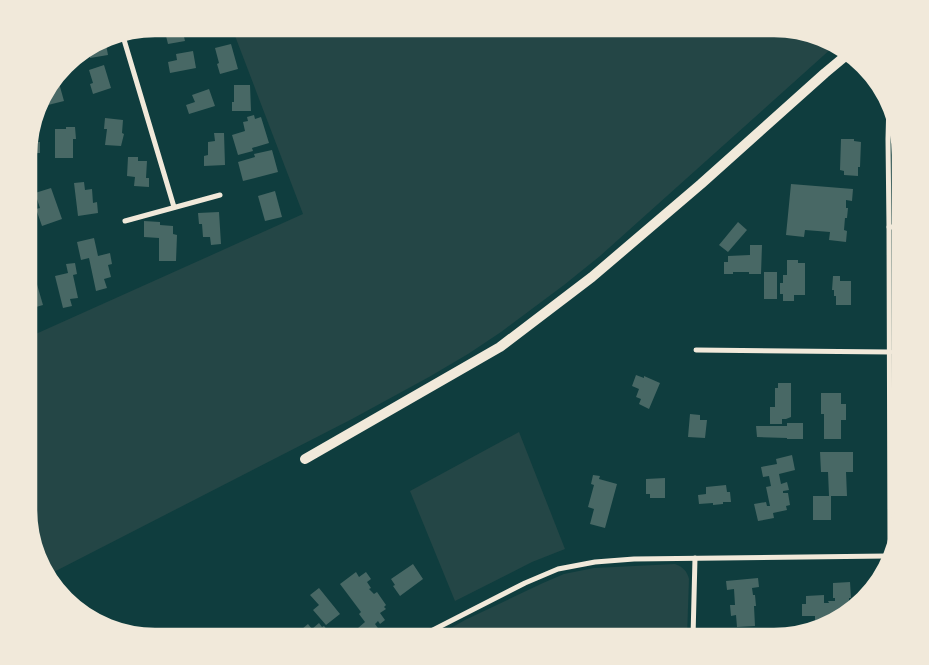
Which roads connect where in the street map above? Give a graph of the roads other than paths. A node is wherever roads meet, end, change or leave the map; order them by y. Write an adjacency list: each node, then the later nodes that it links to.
1 (124, 40): 5 (street)
2 (843, 58): 11 (main road)
3 (888, 123): 7 (street)
4 (220, 194): 5 (street)
5 (174, 207): 6 (street)
6 (125, 221)
7 (889, 226): 8 (street); 10 (street)
8 (892, 226)
9 (696, 350): 10 (street)
10 (890, 352): 12 (street)
11 (305, 459)
12 (890, 533)
13 (884, 556): 14 (street)
14 (695, 558): 15 (street); 16 (street)
15 (436, 628)
16 (693, 629)

